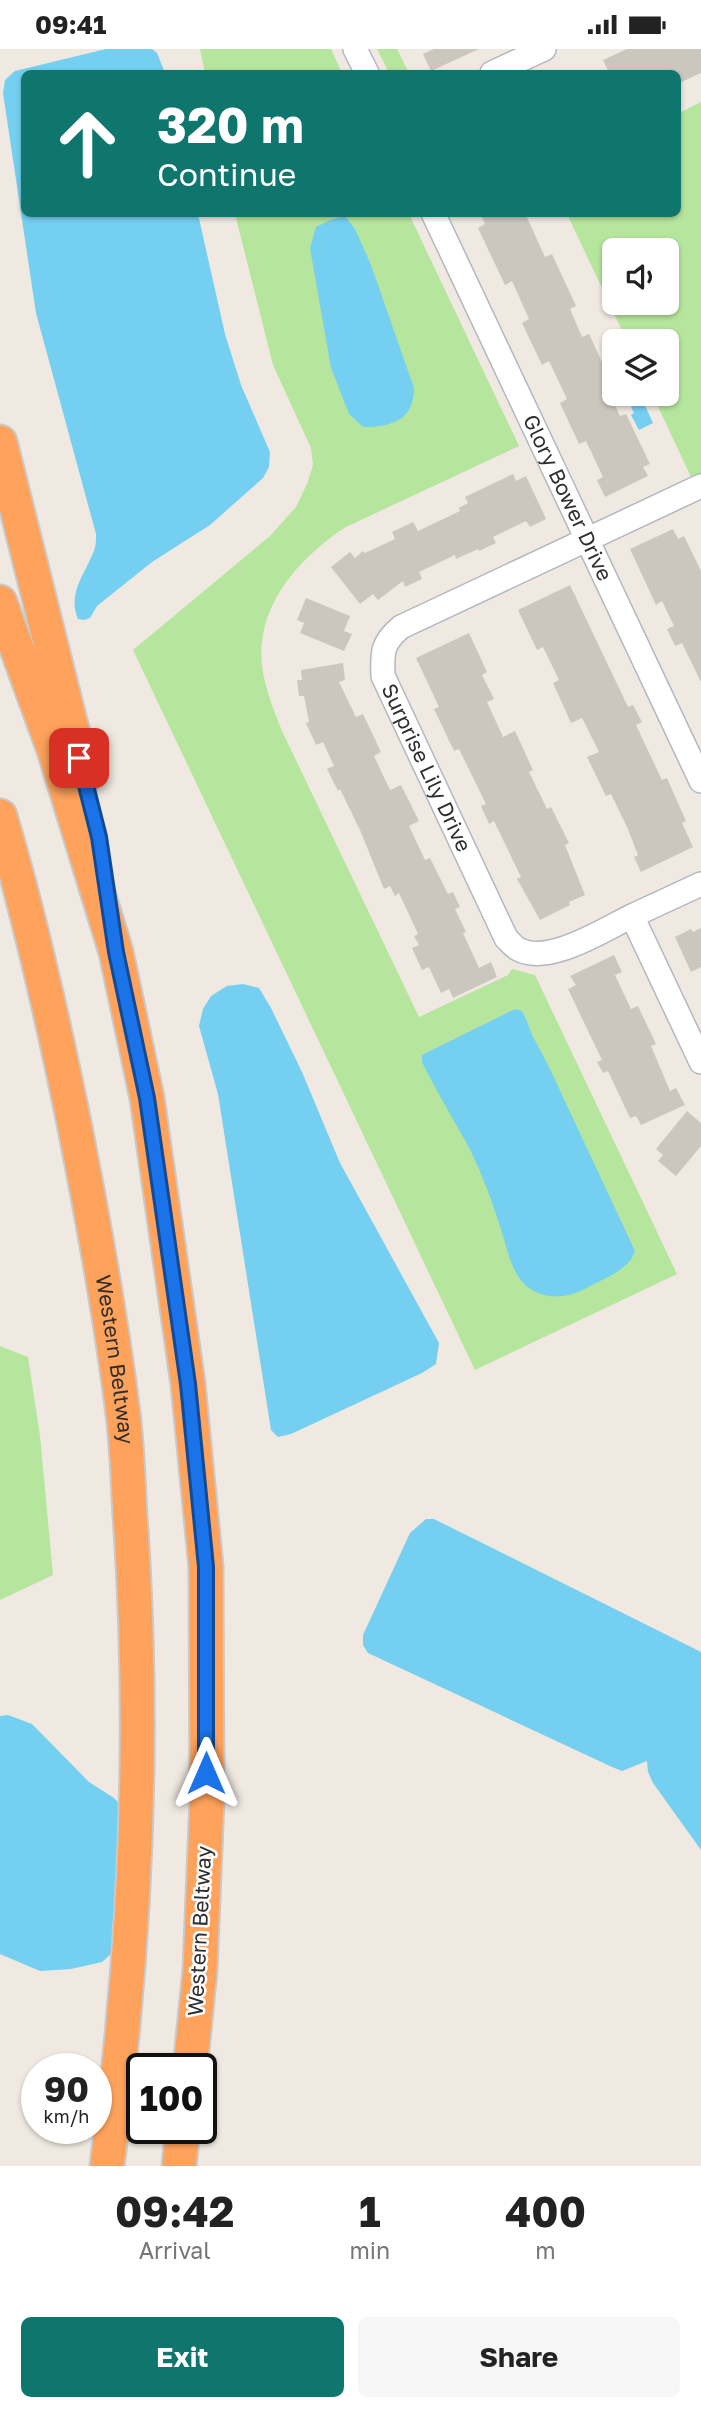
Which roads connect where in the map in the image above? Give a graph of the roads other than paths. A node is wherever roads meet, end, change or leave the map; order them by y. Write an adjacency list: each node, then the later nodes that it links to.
1 (355, 49): 3 (street)
2 (544, 49): 4 (street)
3 (366, 70)
4 (498, 70)
5 (435, 217): 8 (street, Glory Bower Drive)
6 (0, 442): 16 (highway)
7 (701, 486): 8 (street, Surprise Lily Drive)
8 (588, 541): 10 (street, Glory Bower Drive); 15 (street, Surprise Lily Drive)
9 (0, 602): 16 (highway, Western Beltway)
10 (701, 781)
11 (0, 816): 14 (highway, Western Beltway)
12 (0, 843): 14 (highway)
13 (701, 884): 15 (street)
14 (21, 888): 20 (highway, Western Beltway)
15 (632, 916): 17 (street)
16 (116, 952): 18 (highway, Western Beltway)
17 (701, 1062)
18 (192, 2053)
19 (181, 2144): 21 (highway)
20 (107, 2166)
21 (178, 2166)

